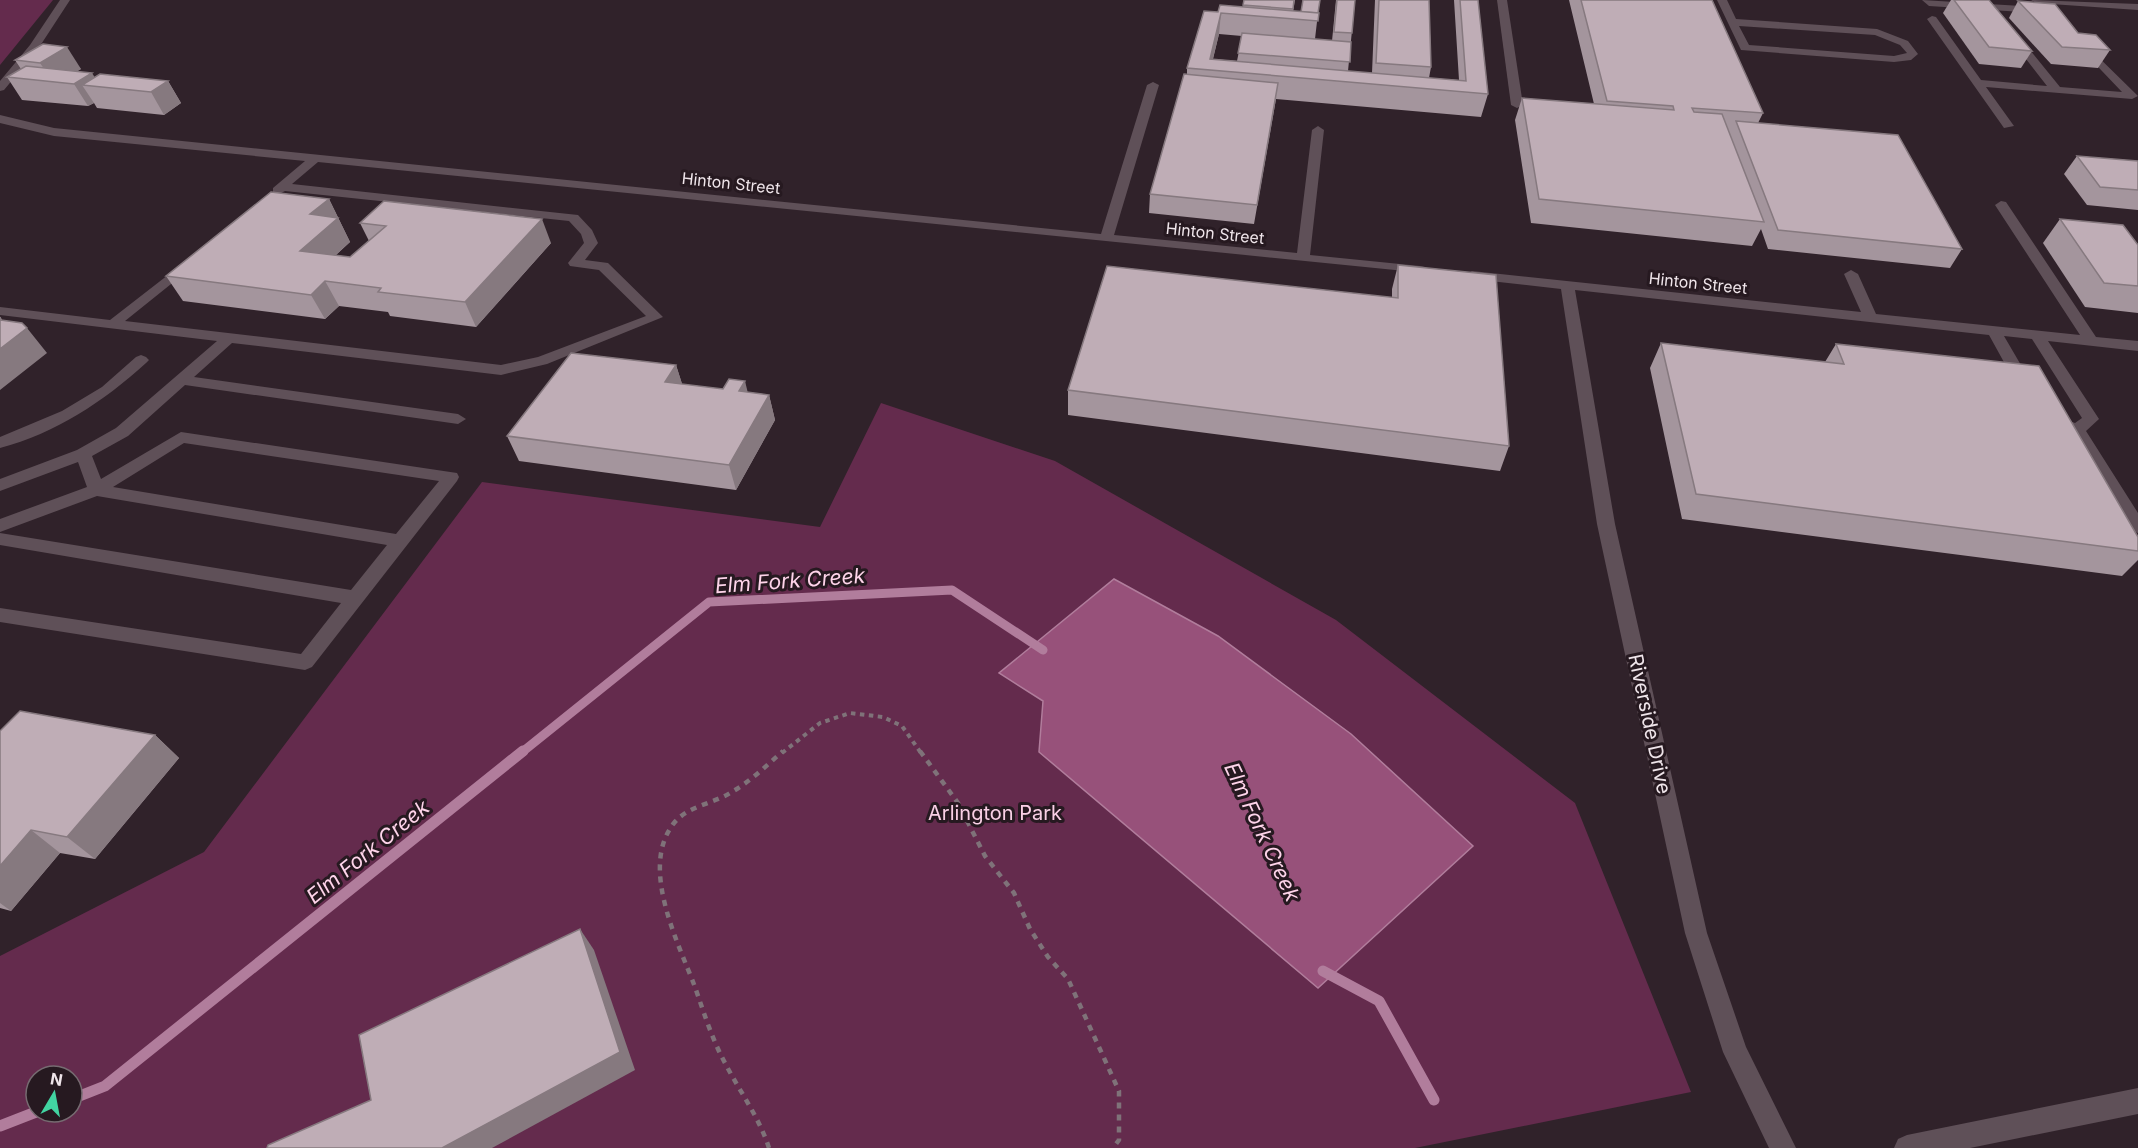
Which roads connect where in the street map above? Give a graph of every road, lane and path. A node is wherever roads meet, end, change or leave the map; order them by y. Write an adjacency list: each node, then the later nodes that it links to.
1 (65, 0): 14 (street)
2 (1502, 0): 16 (street)
3 (1722, 0): 10 (street)
4 (1927, 0): 7 (street)
5 (2036, 0): 6 (street)
6 (2044, 1): 7 (street); 8 (street)
7 (1989, 6): 15 (street)
8 (2138, 7)
9 (1932, 19): 12 (street)
10 (1733, 22): 10 (street)
11 (2074, 36): 15 (street)
12 (1977, 83): 15 (street); 18 (street)
13 (1153, 85): 24 (street)
14 (0, 88)
15 (2056, 89)
16 (1517, 105)
17 (0, 119): 20 (street, Hinton Street)
18 (2008, 126)
19 (1318, 130): 25 (street)
20 (317, 157): 21 (street); 24 (street, Hinton Street)
21 (282, 187): 22 (street); 36 (street)
22 (264, 201)
23 (2001, 205): 37 (street)
24 (1106, 238): 25 (street, Hinton Street)
25 (1303, 258): 27 (street, Hinton Street)
26 (194, 259): 33 (street)
27 (1433, 272)
28 (1456, 274): 30 (street, Hinton Street)
29 (1851, 274): 32 (street)
30 (1567, 285): 32 (street, Hinton Street); 58 (street, Riverside Drive)
31 (0, 311): 33 (street)
32 (1872, 318): 34 (street, Hinton Street)
33 (113, 324): 36 (street)
34 (1994, 331): 35 (street, Hinton Street); 41 (street)
35 (2037, 336): 37 (street, Hinton Street); 44 (street)
36 (229, 338): 40 (street)
37 (2091, 341): 38 (street, Hinton Street)
38 (2138, 346)
39 (141, 360): 45 (street)
40 (182, 380): 43 (street); 46 (street)
41 (2030, 396)
42 (2041, 414): 44 (street)
43 (458, 418)
44 (2077, 430): 50 (street)
45 (0, 443)
46 (82, 454): 47 (street); 48 (street)
47 (0, 485)
48 (96, 490): 49 (street); 52 (street); 52 (street)
49 (0, 526)
50 (2138, 527)
51 (0, 538): 53 (street)
52 (400, 541): 53 (street)
53 (355, 598): 54 (street)
54 (0, 615)
55 (2138, 1101): 59 (street)
56 (769, 1148): 57 (path)
57 (1113, 1148)
58 (1783, 1148)
59 (1907, 1148)

